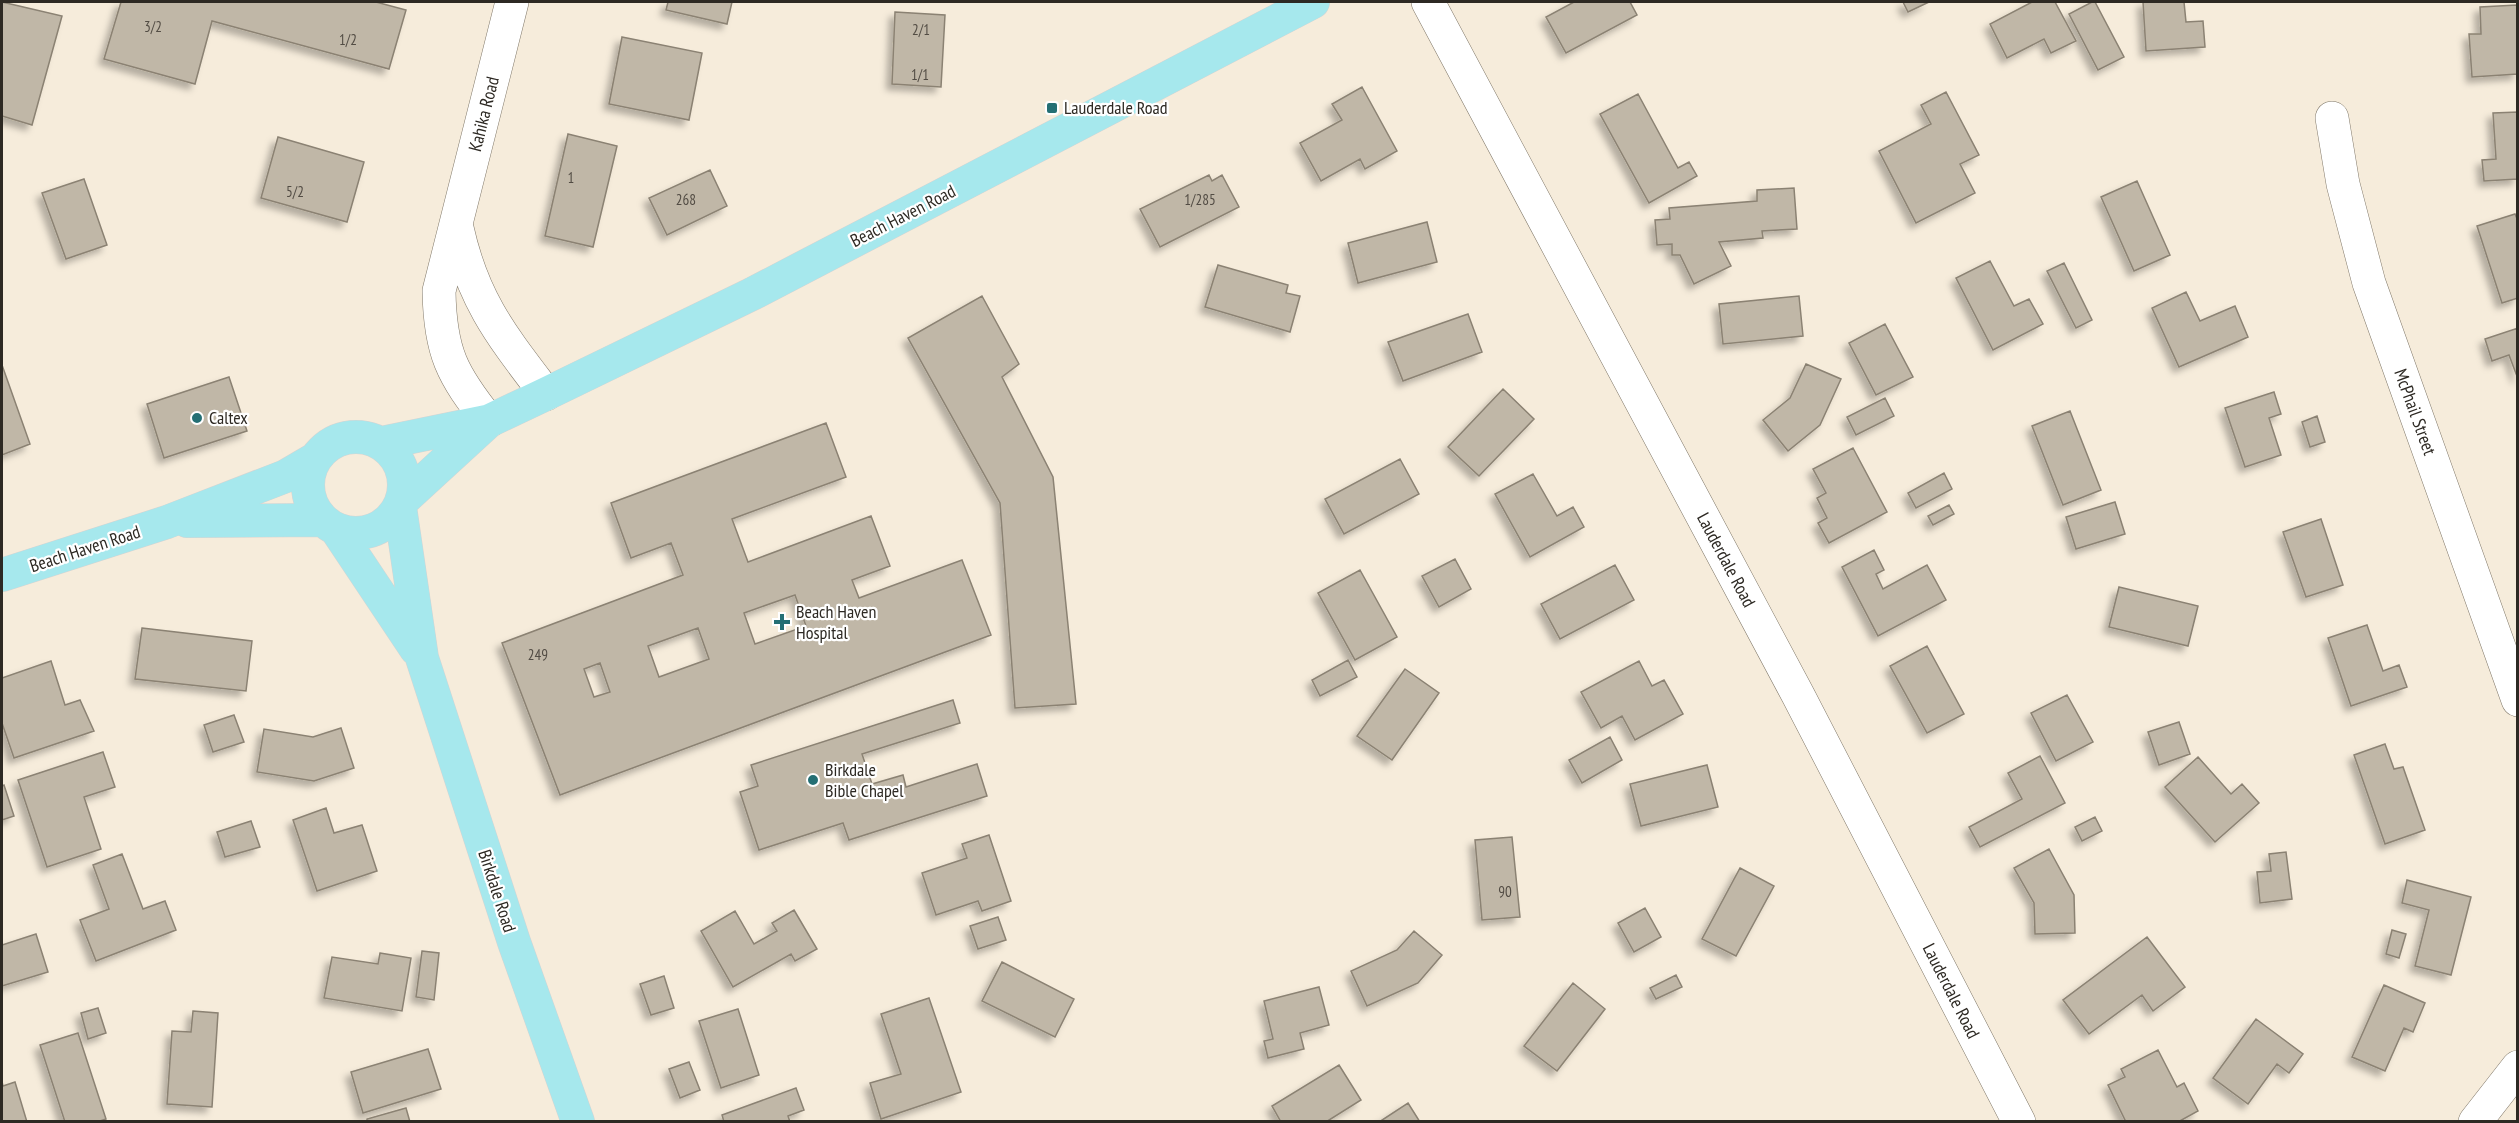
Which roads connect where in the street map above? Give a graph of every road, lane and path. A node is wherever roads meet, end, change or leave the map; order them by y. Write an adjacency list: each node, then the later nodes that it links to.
1 (512, 2): 5 (street, Kahika Road)
2 (1313, 2): 6 (main road, Beach Haven Road)
3 (1428, 2): 18 (street, Lauderdale Road)
4 (2332, 118): 15 (street, McPhail Street)
5 (457, 226): 6 (street, Kahika Road); 7 (street, Kahika Road)
6 (546, 394): 7 (main road, Beach Haven Road)
7 (489, 421): 8 (main road, Beach Haven Road); 10 (main road, Beach Haven Road)
8 (382, 443): 9 (main road); 10 (main road)
9 (315, 459): 11 (main road, Beach Haven Road); 12 (main road)
10 (401, 504): 12 (main road); 14 (main road, Birkdale Road)
11 (167, 522): 12 (main road, Beach Haven Road); 13 (main road, Beach Haven Road)
12 (330, 525): 14 (main road, Birkdale Road)
13 (2, 575)
14 (422, 658): 17 (main road, Birkdale Road)
15 (2517, 700)
16 (2517, 1067): 19 (street)
17 (578, 1122)
18 (2019, 1122)
19 (2475, 1122)

